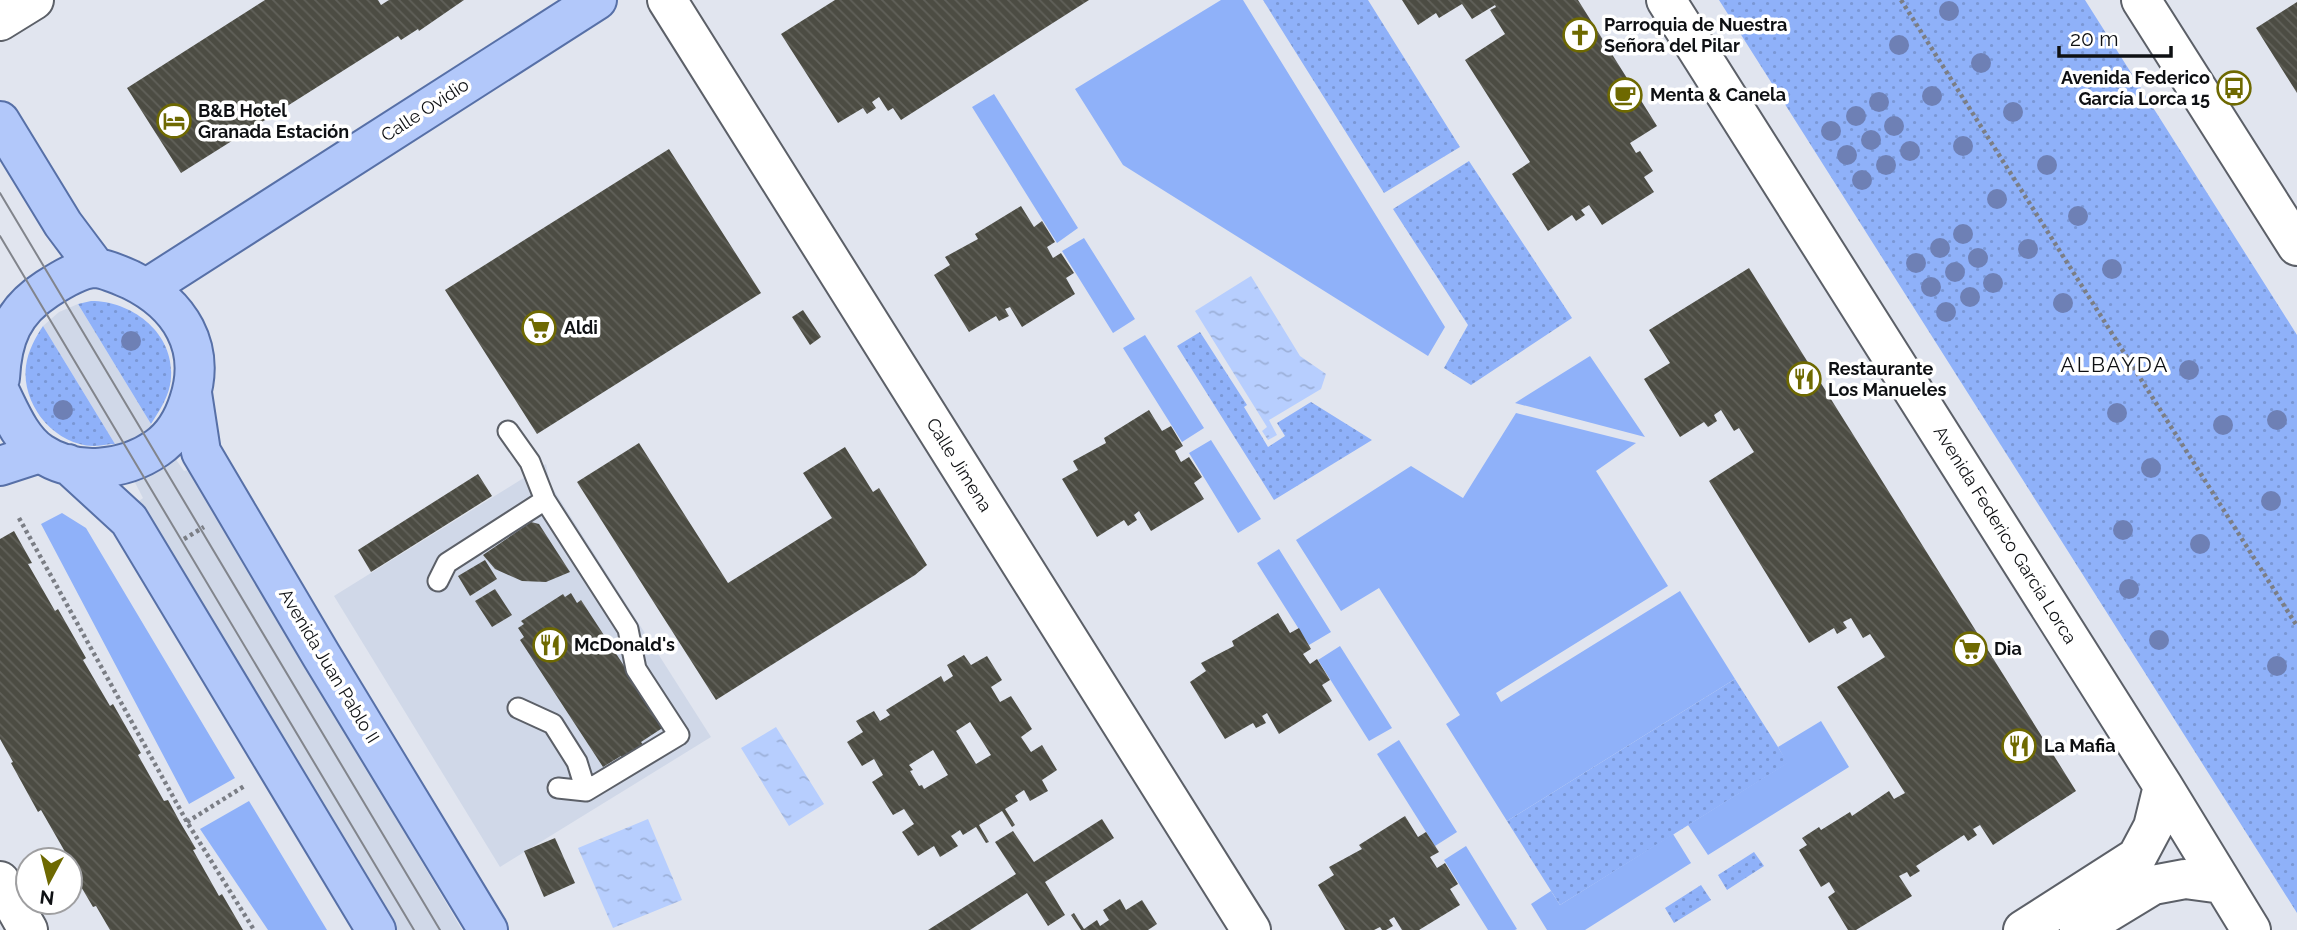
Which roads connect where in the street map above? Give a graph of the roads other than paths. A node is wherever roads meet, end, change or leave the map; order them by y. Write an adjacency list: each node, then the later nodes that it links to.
1 (34, 0): 6 (street)
2 (597, 0): 10 (main road, Calle Ovidio)
3 (667, 0): 29 (street, Calle Jimena)
4 (1666, 0): 21 (street, Avenida Federico García Lorca)
5 (2141, 0): 8 (street)
6 (0, 22)
7 (0, 121): 9 (main road)
8 (2294, 235)
9 (96, 268): 10 (main road); 11 (main road)
10 (147, 288): 14 (main road)
11 (6, 315): 12 (main road)
12 (0, 378)
13 (0, 391): 16 (main road)
14 (192, 393): 16 (main road); 28 (main road, Avenida Juan Pablo II)
15 (508, 431): 18 (lane)
16 (54, 458): 17 (main road); 27 (main road)
17 (0, 466)
18 (545, 500): 19 (lane); 23 (lane)
19 (438, 581)
20 (518, 708): 23 (lane)
21 (2163, 786): 25 (street, Avenida Federico García Lorca); 30 (street)
22 (558, 788): 23 (lane)
23 (586, 791)
24 (0, 881): 26 (street)
25 (2222, 884): 31 (street); 32 (street, Avenida Federico García Lorca)
26 (28, 930)
27 (376, 930)
28 (488, 930)
29 (1251, 930)
30 (2023, 930)
31 (2079, 930)
32 (2251, 930)

